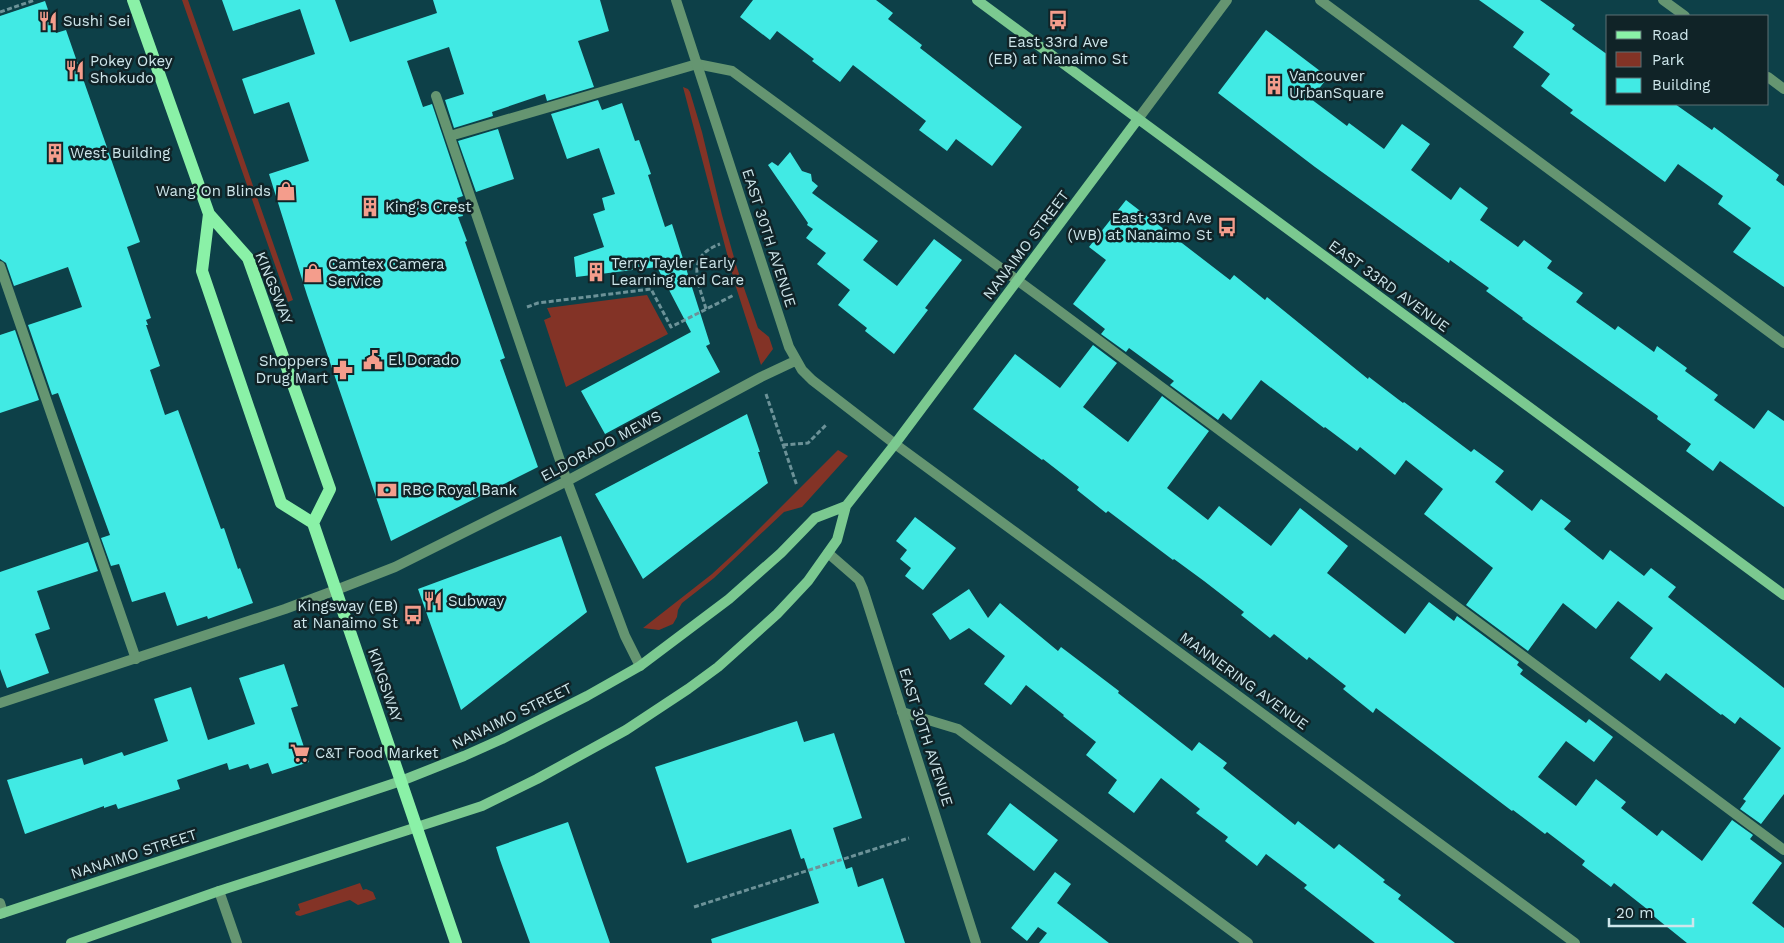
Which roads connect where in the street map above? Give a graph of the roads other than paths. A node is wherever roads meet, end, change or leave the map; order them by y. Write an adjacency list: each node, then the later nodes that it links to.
1 (133, 0): 14 (main road, KINGSWAY)
2 (676, 0): 8 (street, EAST 30TH AVENUE)
3 (977, 0): 12 (street, EAST 33RD AVENUE)
4 (1227, 0): 12 (street, NANAIMO STREET)
5 (1320, 0): 17 (street)
6 (1663, 0): 7 (street)
7 (1684, 15)
8 (697, 64): 13 (street); 16 (street); 18 (street, EAST 30TH AVENUE)
9 (1769, 79): 10 (street)
10 (1784, 90)
11 (436, 96): 13 (street)
12 (1138, 119): 16 (street, NANAIMO STREET); 25 (street, EAST 33RD AVENUE)
13 (450, 136): 20 (street)
14 (209, 214): 22 (main road, KINGSWAY); 22 (main road, KINGSWAY)
15 (0, 266): 26 (street)
16 (1018, 280): 19 (street, NANAIMO STREET); 32 (street)
17 (1784, 343)
18 (795, 361): 19 (street, EAST 30TH AVENUE); 20 (street, ELDORADO MEWS)
19 (895, 444): 21 (street, NANAIMO STREET); 40 (street, MANNERING AVENUE)
20 (567, 481): 24 (street, ELDORADO MEWS); 27 (street)
21 (846, 506): 23 (street, NANAIMO STREET); 27 (street, NANAIMO STREET)
22 (314, 524): 24 (main road, KINGSWAY)
23 (828, 552): 29 (street, EAST 30TH AVENUE); 31 (street, NANAIMO STREET)
24 (336, 590): 26 (street, ELDORADO MEWS); 30 (main road, KINGSWAY)
25 (1784, 595)
26 (136, 659): 28 (street, ELDORADO MEWS)
27 (640, 666): 30 (street, NANAIMO STREET)
28 (0, 703)
29 (902, 712): 38 (street, EAST 30TH AVENUE); 39 (street)
30 (401, 781): 31 (main road, KINGSWAY); 34 (street, NANAIMO STREET)
31 (417, 828): 33 (street, NANAIMO STREET); 37 (main road, KINGSWAY)
32 (1784, 850)
33 (219, 891): 35 (street, NANAIMO STREET); 36 (street)
34 (1, 910)
35 (71, 943)
36 (237, 943)
37 (456, 943)
38 (976, 943)
39 (1248, 943)
40 (1576, 943)

